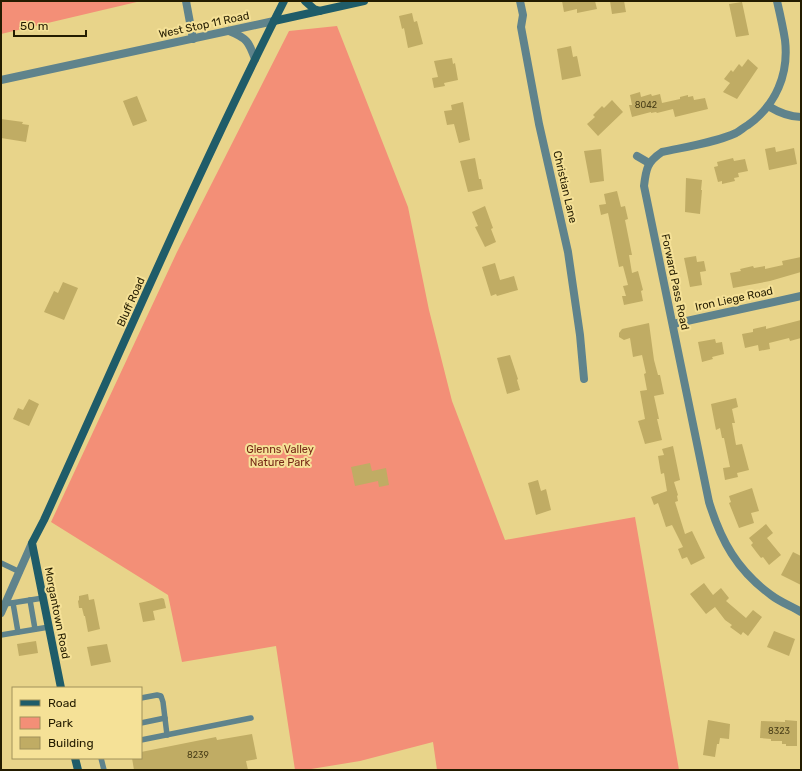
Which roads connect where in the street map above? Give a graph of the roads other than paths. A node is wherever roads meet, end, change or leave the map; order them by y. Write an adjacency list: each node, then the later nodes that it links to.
1 (186, 1): 10 (street)
2 (284, 1): 8 (main road, Bluff Road)
3 (305, 1): 7 (main road)
4 (364, 1): 7 (main road, West Stop 11 Road)
5 (520, 1): 19 (street, Christian Lane)
6 (777, 1): 13 (street)
7 (320, 11): 8 (main road, West Stop 11 Road)
8 (274, 21): 9 (street, West Stop 11 Road); 11 (main road, Bluff Road)
9 (228, 31): 10 (street, West Stop 11 Road); 11 (street)
10 (193, 39): 12 (street, West Stop 11 Road)
11 (255, 60): 20 (main road, Bluff Road)
12 (1, 80)
13 (768, 106): 14 (street); 16 (street)
14 (801, 117)
15 (637, 156): 16 (street)
16 (649, 163): 18 (street, Forward Pass Road)
17 (801, 296): 18 (street, Iron Liege Road)
18 (673, 324): 26 (street, Forward Pass Road)
19 (584, 378)
20 (32, 543): 22 (street, Bluff Road); 23 (main road, Morgantown Road)
21 (1, 563): 22 (lane)
22 (20, 572): 25 (street, Bluff Road)
23 (43, 598): 24 (lane); 28 (main road, Morgantown Road)
24 (30, 600): 25 (lane); 29 (lane)
25 (9, 603): 27 (street, Bluff Road); 30 (lane)
26 (801, 612)
27 (1, 613)
28 (49, 627): 29 (lane); 32 (main road, Morgantown Road)
29 (35, 629): 30 (lane)
30 (18, 632): 31 (lane)
31 (1, 635)
32 (61, 687)
33 (142, 698): 34 (lane)
34 (165, 718): 36 (lane); 37 (lane)
35 (251, 718): 37 (lane)
36 (142, 723)
37 (167, 735): 38 (lane)
38 (142, 740)
39 (75, 759): 41 (main road)
40 (101, 759): 42 (lane)
41 (78, 770)
42 (104, 770)

